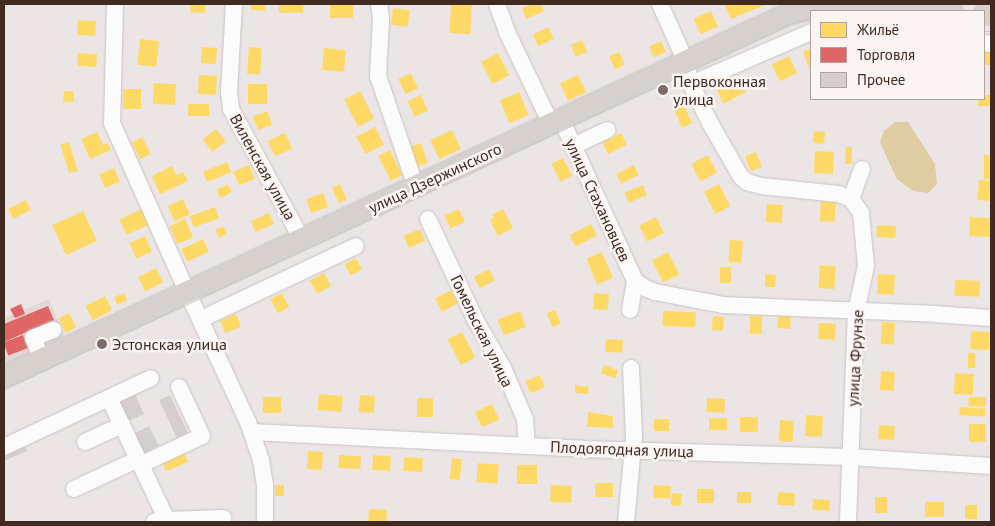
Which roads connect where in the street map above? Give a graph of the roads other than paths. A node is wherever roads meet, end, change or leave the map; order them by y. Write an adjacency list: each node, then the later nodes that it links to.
1 (115, 4): 21 (street)
2 (234, 4): 18 (street, Виленская улица)
3 (379, 4): 15 (street)
4 (498, 4): 11 (street, улица Стахановцев)
5 (660, 4): 9 (street)
6 (872, 7): 7 (main road, улица Дзержинского); 9 (main road, улица Дзержинского)
7 (932, 10)
8 (810, 32): 10 (street)
9 (685, 60): 10 (street); 11 (main road, улица Дзержинского)
10 (691, 84): 16 (street)
11 (556, 121): 13 (street, улица Стахановцев); 15 (main road, улица Дзержинского)
12 (608, 130): 13 (street)
13 (573, 146): 20 (street, улица Стахановцев)
14 (862, 169): 16 (street)
15 (416, 187): 18 (main road, улица Дзержинского)
16 (851, 199): 23 (street, улица Фрунзе)
17 (428, 219): 36 (street, Гомельская улица)
18 (302, 240): 21 (main road, улица Дзержинского)
19 (356, 246): 25 (street)
20 (636, 280): 22 (street); 23 (street)
21 (188, 293): 25 (street); 27 (main road, улица Дзержинского)
22 (630, 310)
23 (856, 312): 24 (street); 39 (street, улица Фрунзе)
24 (991, 318)
25 (201, 319): 34 (street)
26 (52, 330): 27 (street)
27 (42, 359): 29 (main road, улица Дзержинского)
28 (631, 368): 38 (street)
29 (4, 376)
30 (151, 378): 32 (street)
31 (179, 387): 40 (street)
32 (109, 398): 33 (street); 37 (street)
33 (122, 425): 35 (street); 40 (street)
34 (252, 432): 36 (street, Плодоягодная улица); 45 (street)
35 (85, 442)
36 (527, 445): 38 (street, Плодоягодная улица)
37 (4, 447)
38 (633, 449): 39 (street, Плодоягодная улица); 46 (street)
39 (849, 457): 41 (street, Плодоягодная улица); 47 (street, улица Фрунзе)
40 (139, 462): 42 (street); 43 (street)
41 (991, 466)
42 (74, 489)
43 (160, 521): 44 (street)
44 (223, 522)
45 (265, 522)
46 (626, 522)
47 (848, 522)

